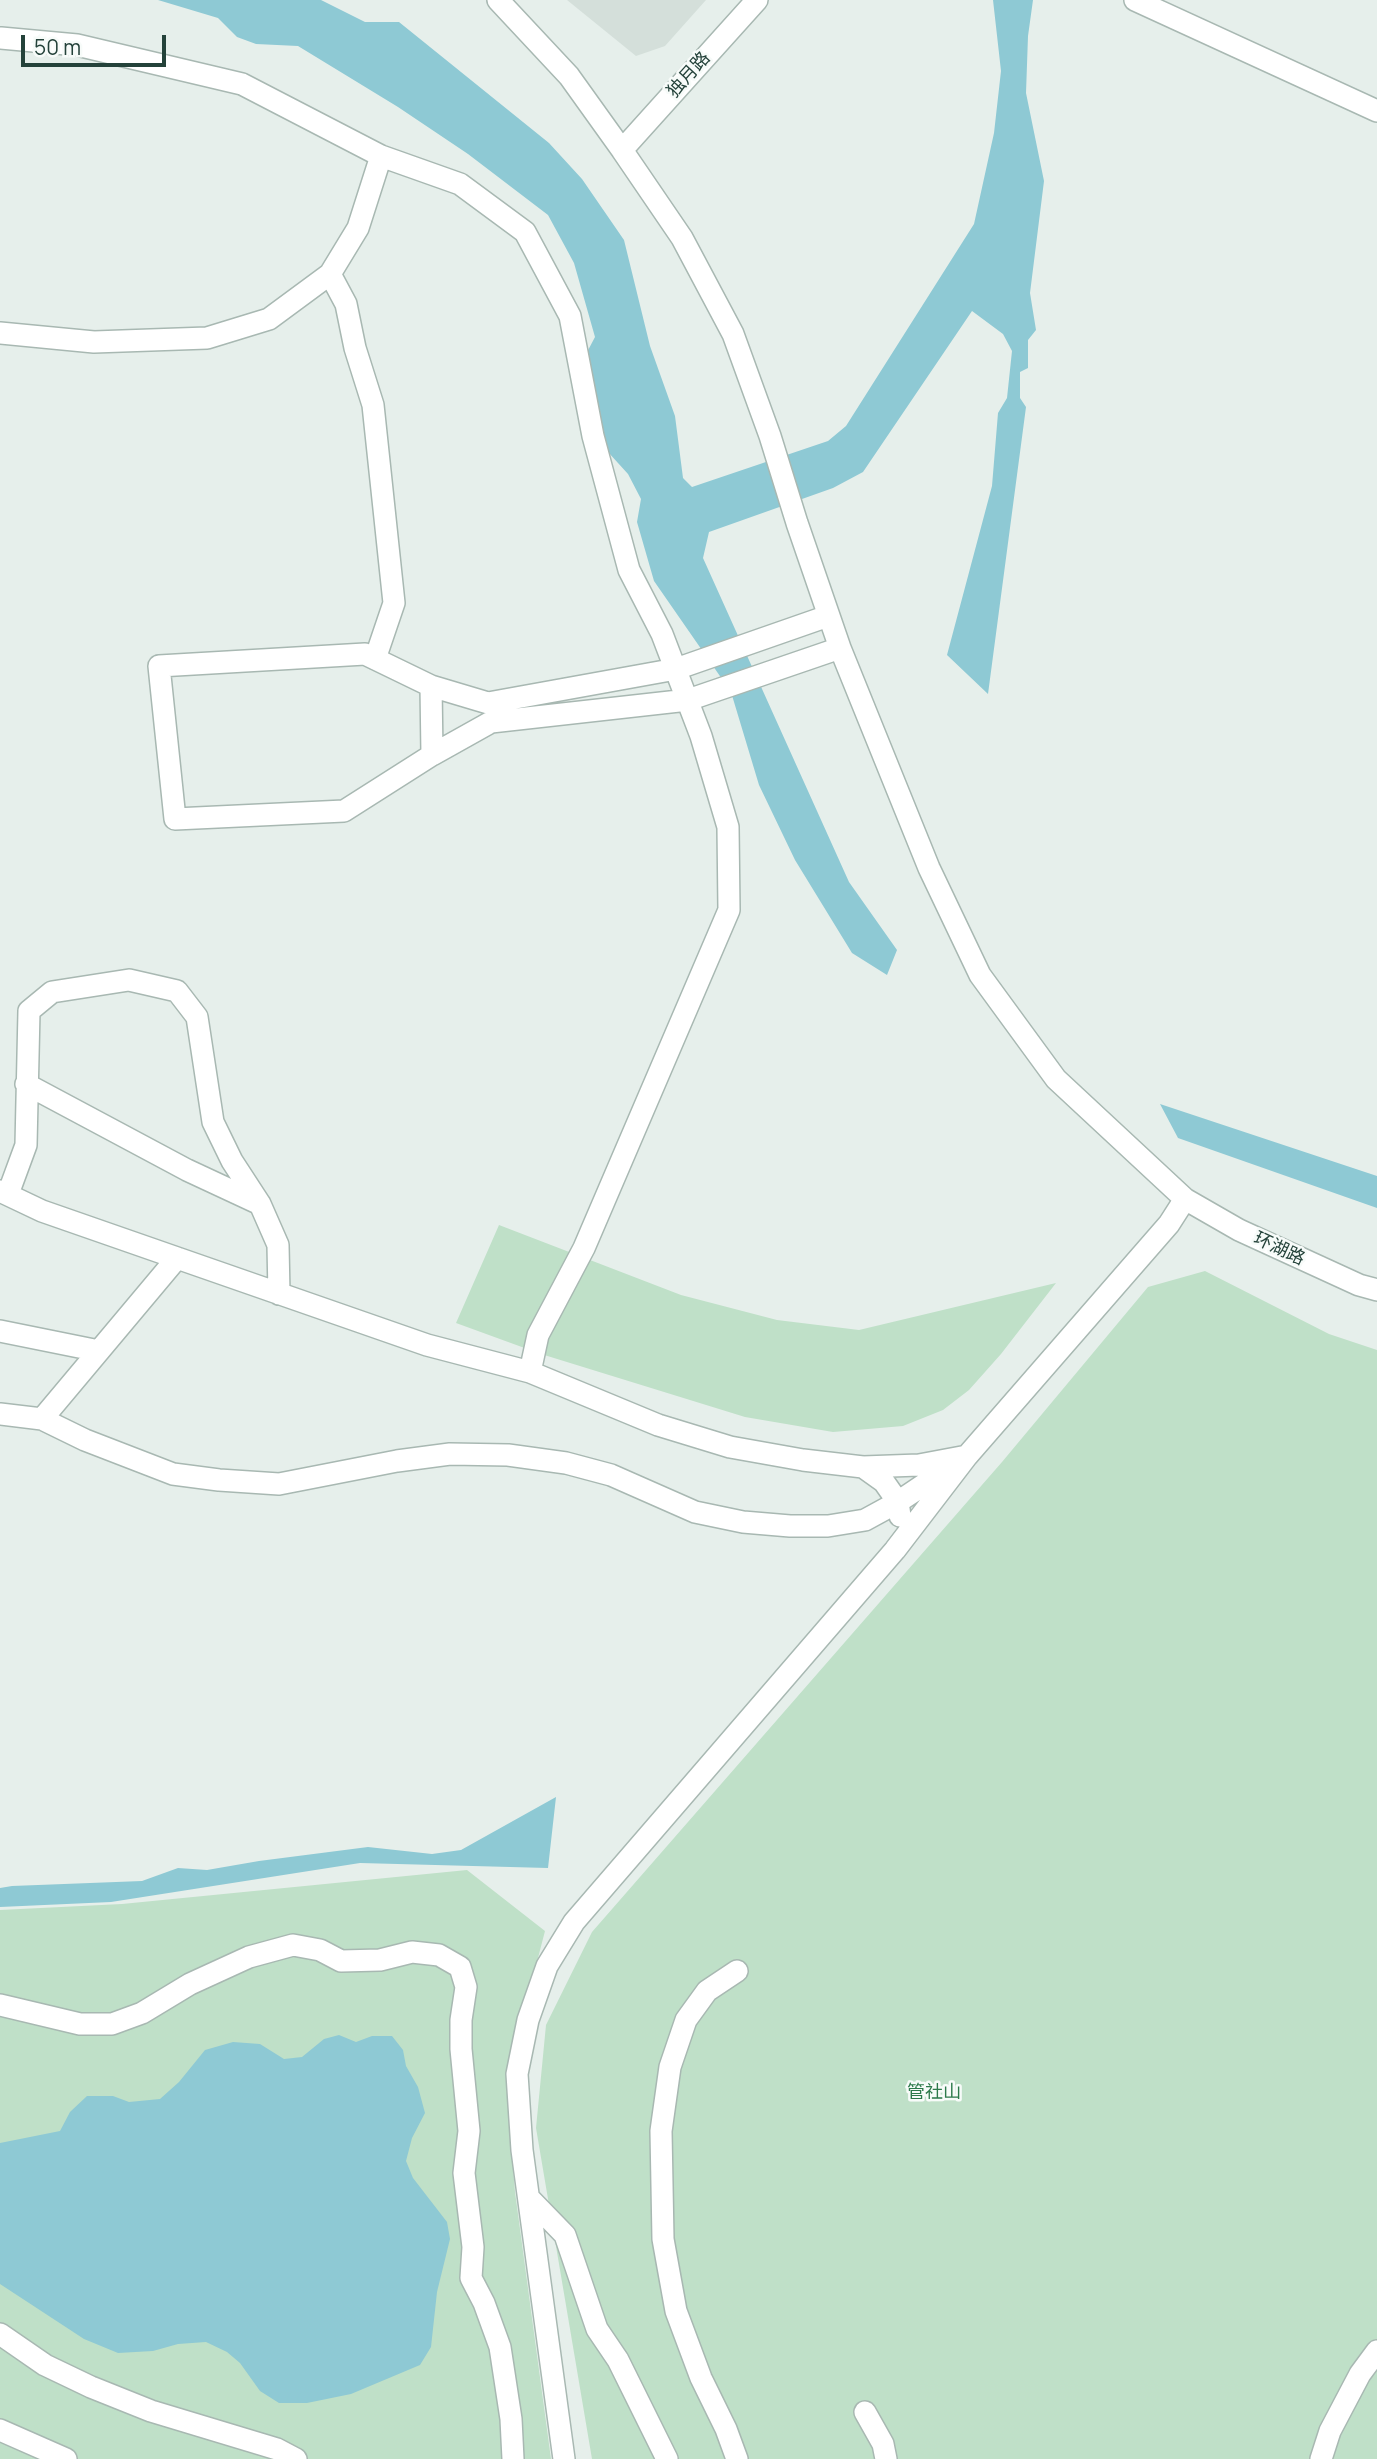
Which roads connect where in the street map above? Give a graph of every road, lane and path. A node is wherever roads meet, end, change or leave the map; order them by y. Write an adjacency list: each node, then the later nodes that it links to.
1 (498, 0): 6 (street, 环湖路)
2 (757, 0): 6 (street, 独月路)
3 (1135, 0): 5 (street)
4 (1, 38): 7 (street)
5 (1377, 111)
6 (622, 150): 10 (street, 环湖路)
7 (381, 156): 8 (street); 13 (street)
8 (330, 274): 9 (street); 12 (street)
9 (0, 333)
10 (828, 616): 11 (street, 环湖路); 13 (street)
11 (840, 648): 15 (street); 20 (street, 环湖路)
12 (375, 659): 14 (street); 17 (street)
13 (676, 669): 15 (street); 16 (street)
14 (431, 686): 16 (street); 17 (street)
15 (688, 700): 16 (street); 27 (street)
16 (490, 713): 17 (street)
17 (432, 755)
18 (26, 1084): 19 (street); 21 (street); 21 (street)
19 (4, 1192): 22 (street)
20 (1185, 1199): 23 (street, 环湖路); 30 (street)
21 (260, 1204): 24 (street)
22 (177, 1258): 24 (street); 26 (street)
23 (1377, 1290)
24 (279, 1294): 27 (street)
25 (0, 1331): 26 (street)
26 (99, 1351): 29 (street)
27 (530, 1372): 31 (street)
28 (0, 1414): 29 (street)
29 (42, 1419): 32 (street)
30 (967, 1456): 31 (street); 32 (street); 33 (street)
31 (863, 1467): 32 (street)
32 (898, 1502): 33 (street)
33 (895, 1550): 36 (street)
34 (737, 1971): 46 (street)
35 (0, 2005): 43 (street)
36 (529, 2198): 44 (street); 45 (street)
37 (0, 2334): 42 (street)
38 (1377, 2351): 48 (street)
39 (865, 2412): 47 (street)
40 (0, 2430): 41 (street)
41 (66, 2459)
42 (296, 2459)
43 (513, 2459)
44 (564, 2459)
45 (667, 2459)
46 (737, 2459)
47 (886, 2459)
48 (1321, 2459)

